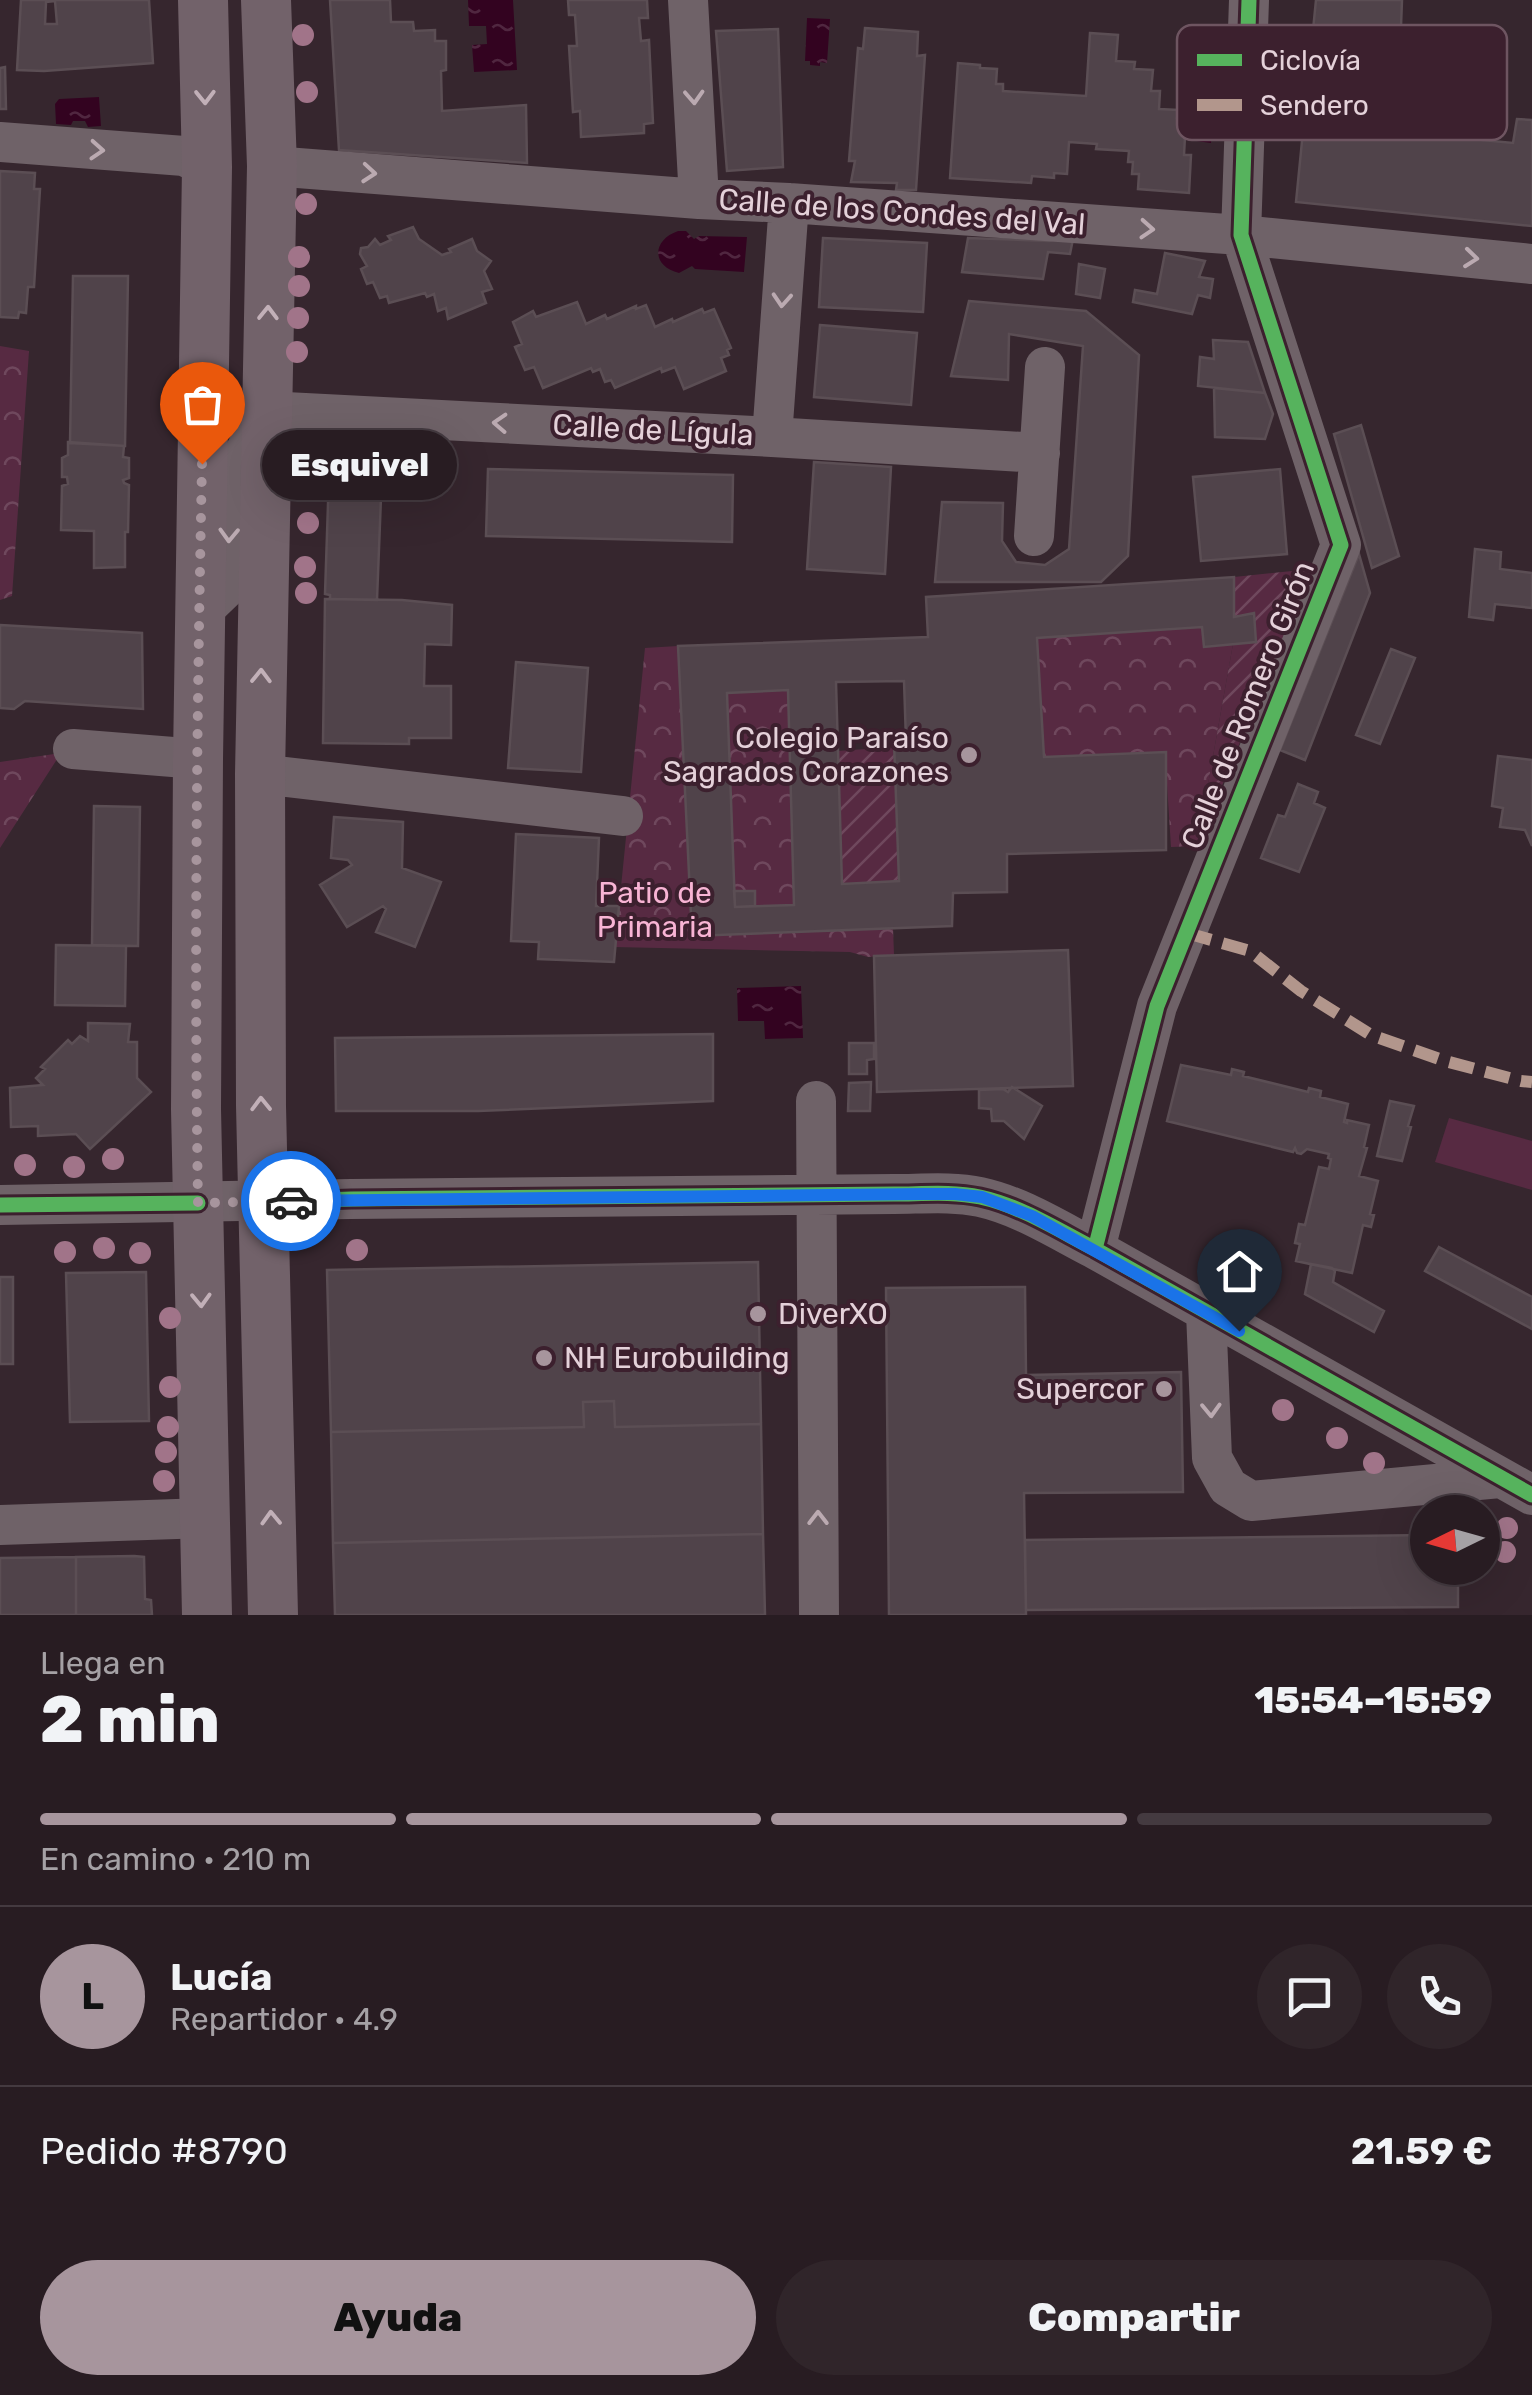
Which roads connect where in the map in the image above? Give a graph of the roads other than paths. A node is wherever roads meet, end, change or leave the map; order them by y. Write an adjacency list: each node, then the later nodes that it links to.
1 (203, 0): 8 (main road, one-way to 8)
2 (266, 0): 9 (main road)
3 (688, 0): 10 (street, one-way to 10)
4 (1249, 0): 5 (street, Calle de Romero Girón)
5 (1248, 25)
6 (1244, 140): 12 (street, Calle de Romero Girón)
7 (0, 142): 8 (street, one-way to 8)
8 (207, 166): 19 (main road)
9 (272, 166): 10 (street, Calle de los Condes del Val, one-way to 10); 15 (main road, one-way to 9)
10 (699, 199): 11 (street, Calle de los Condes del Val)
11 (789, 203): 12 (street, Calle de los Condes del Val, one-way to 12); 16 (street, one-way to 16)
12 (1241, 235): 13 (street, Calle de los Condes del Val, one-way to 13); 29 (street, Calle de Romero Girón)
13 (1532, 264)
14 (1045, 367): 17 (street)
15 (266, 411): 16 (street, Calle de Lígula, one-way to 15); 19 (street, one-way to 19); 22 (main road, one-way to 15)
16 (772, 436): 17 (street, Calle de Lígula)
17 (1040, 453): 18 (street)
18 (1034, 536)
19 (200, 613): 21 (main road)
20 (73, 749): 21 (street)
21 (198, 759): 27 (main road)
22 (260, 774): 23 (street); 26 (main road, one-way to 22)
23 (623, 816)
24 (816, 1102): 25 (street)
25 (818, 1196): 26 (street); 29 (street); 36 (street, one-way to 25)
26 (264, 1202): 27 (street); 35 (main road, one-way to 26)
27 (198, 1203): 28 (street); 32 (main road, one-way to 32)
28 (0, 1205)
29 (1095, 1249): 30 (street)
30 (1206, 1312): 31 (street); 31 (street, one-way to 31)
31 (1521, 1492)
32 (206, 1518): 33 (street); 34 (main road)
33 (0, 1525)
34 (207, 1615)
35 (273, 1615)
36 (819, 1615)

